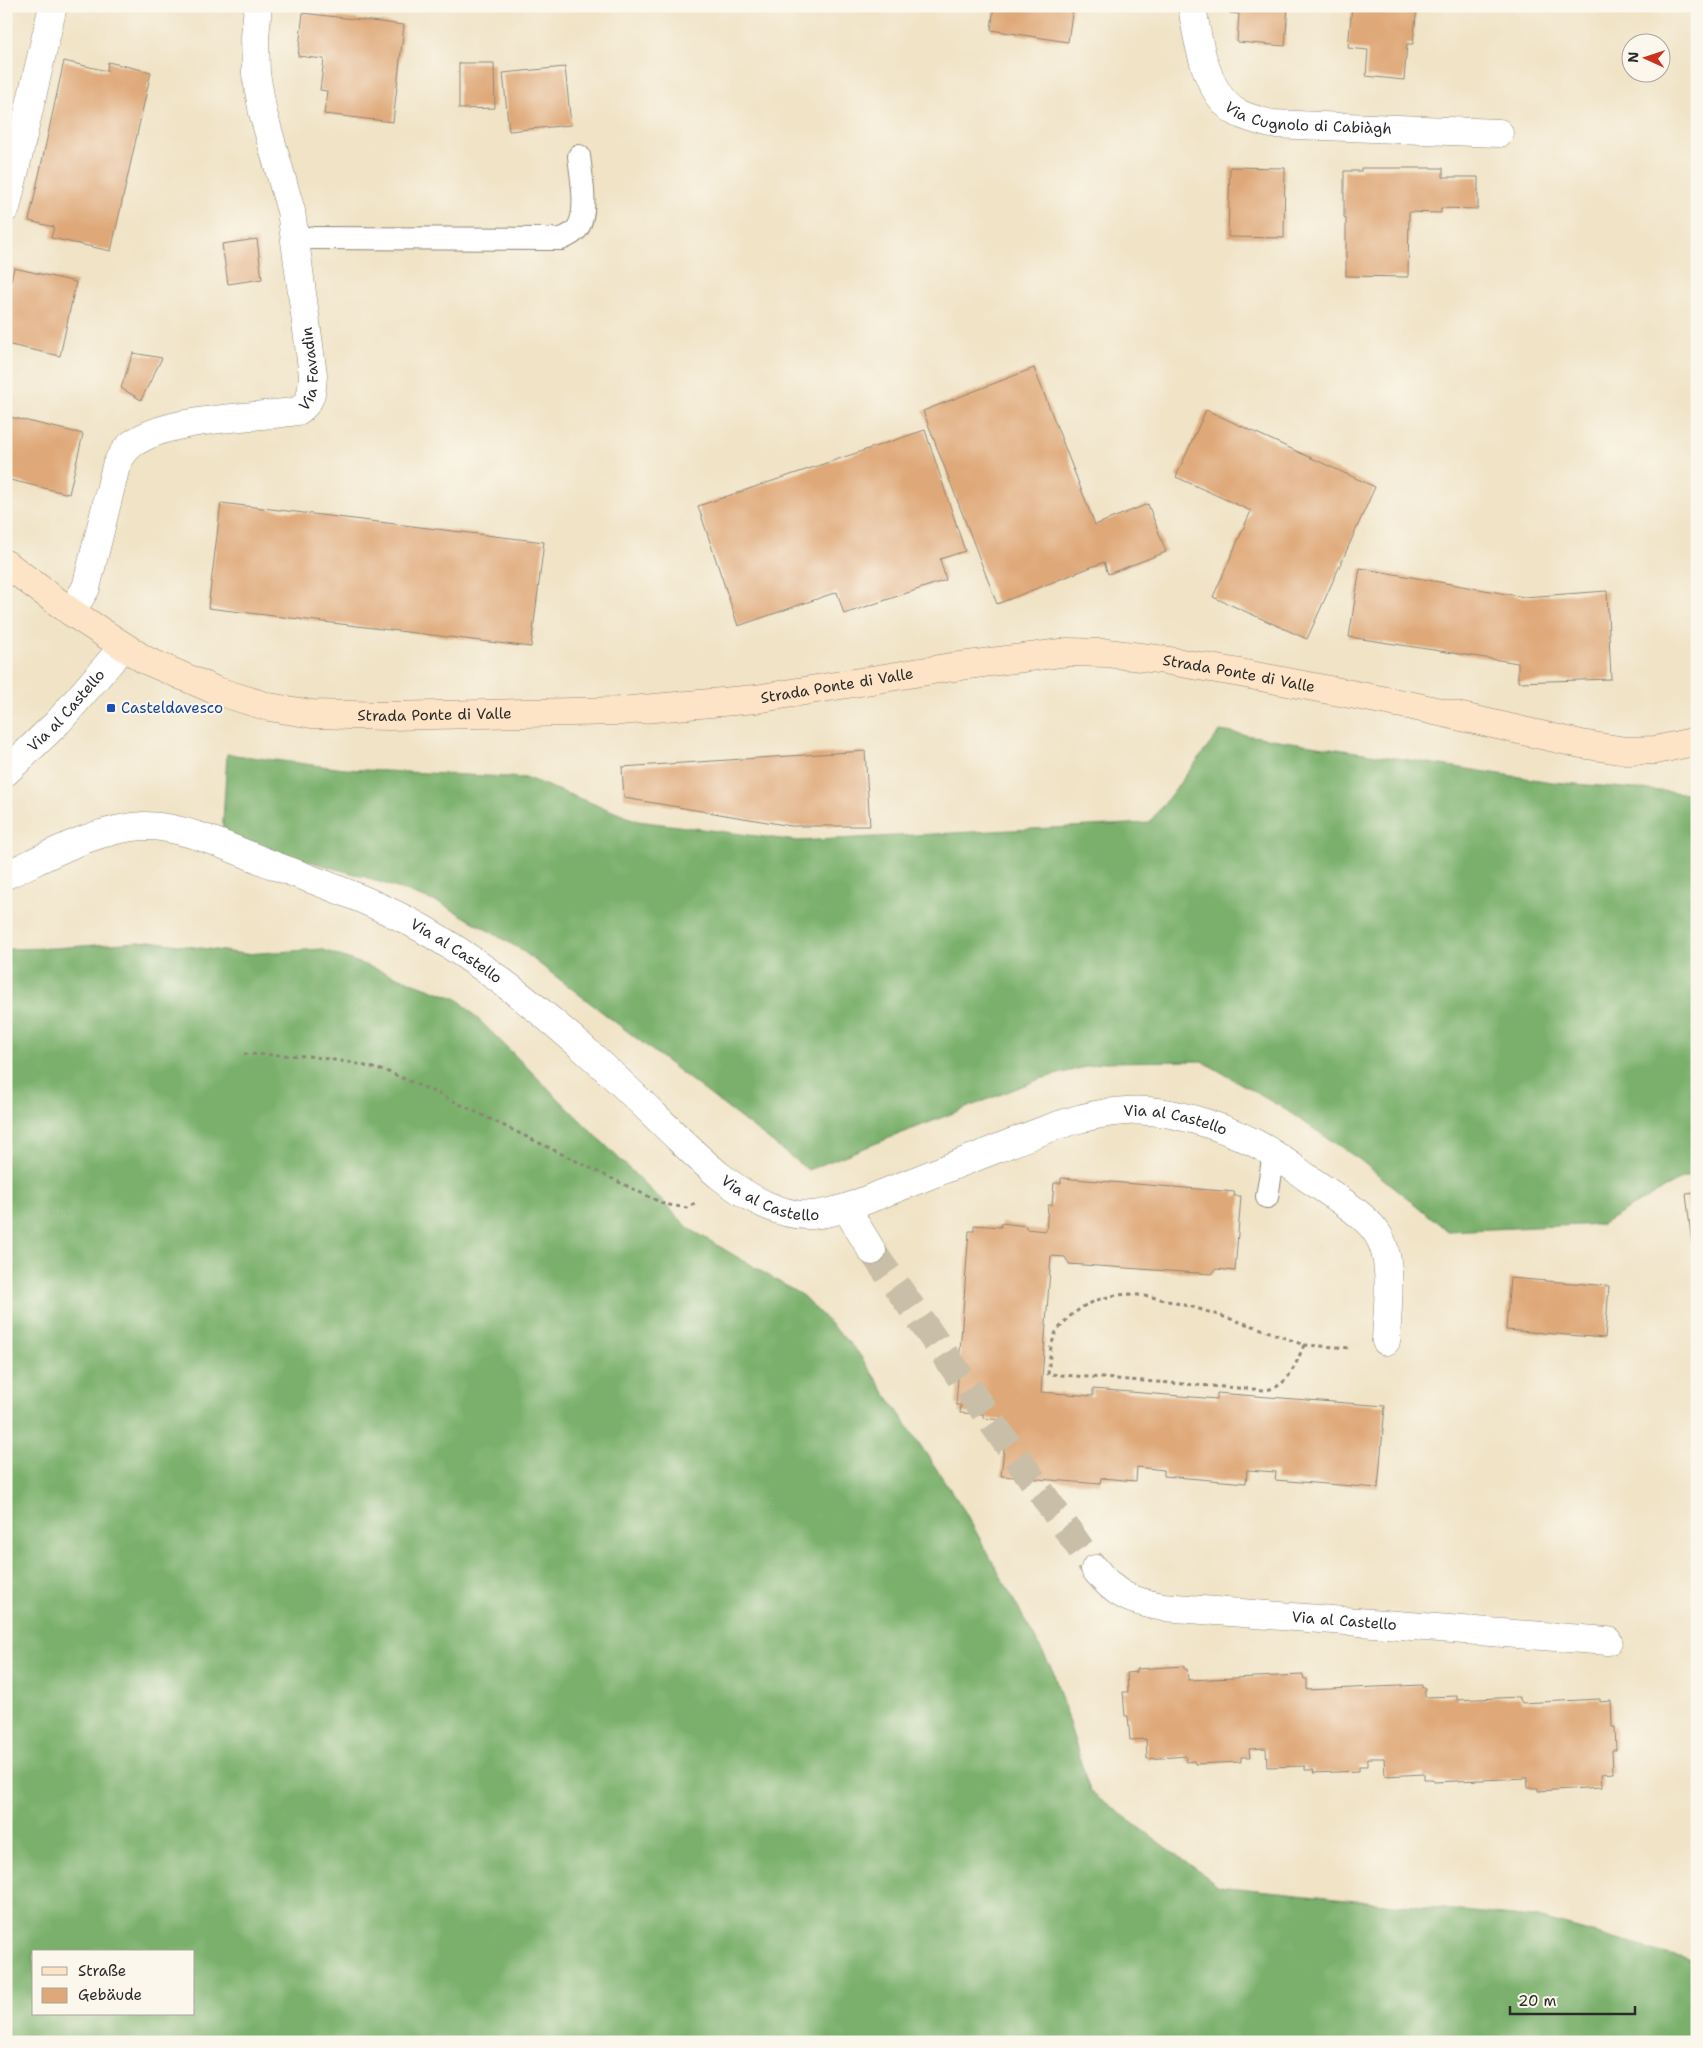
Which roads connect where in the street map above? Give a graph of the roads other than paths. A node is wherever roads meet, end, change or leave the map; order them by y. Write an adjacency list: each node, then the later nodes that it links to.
1 (53, 6): 6 (street)
2 (258, 6): 7 (street, Via Favadìn)
3 (1192, 6): 4 (street, Via Cugnolo di Cabiàgh)
4 (1498, 133)
5 (580, 156): 7 (lane)
6 (6, 208)
7 (296, 238): 9 (street, Via Favadìn)
8 (6, 564): 9 (street, Strada Ponte di Valle)
9 (70, 612): 10 (street, Strada Ponte di Valle)
10 (124, 647): 11 (street, Strada Ponte di Valle); 12 (street, Via al Castello)
11 (1697, 741)
12 (6, 772)
13 (6, 875): 16 (street, Via al Castello)
14 (1274, 1154): 15 (lane); 16 (street, Via al Castello); 18 (street, Via al Castello)
15 (1267, 1197)
16 (846, 1208): 17 (street, Via al Castello)
17 (872, 1251)
18 (1386, 1341)
19 (1095, 1570): 20 (street, Via al Castello)
20 (1608, 1641)

